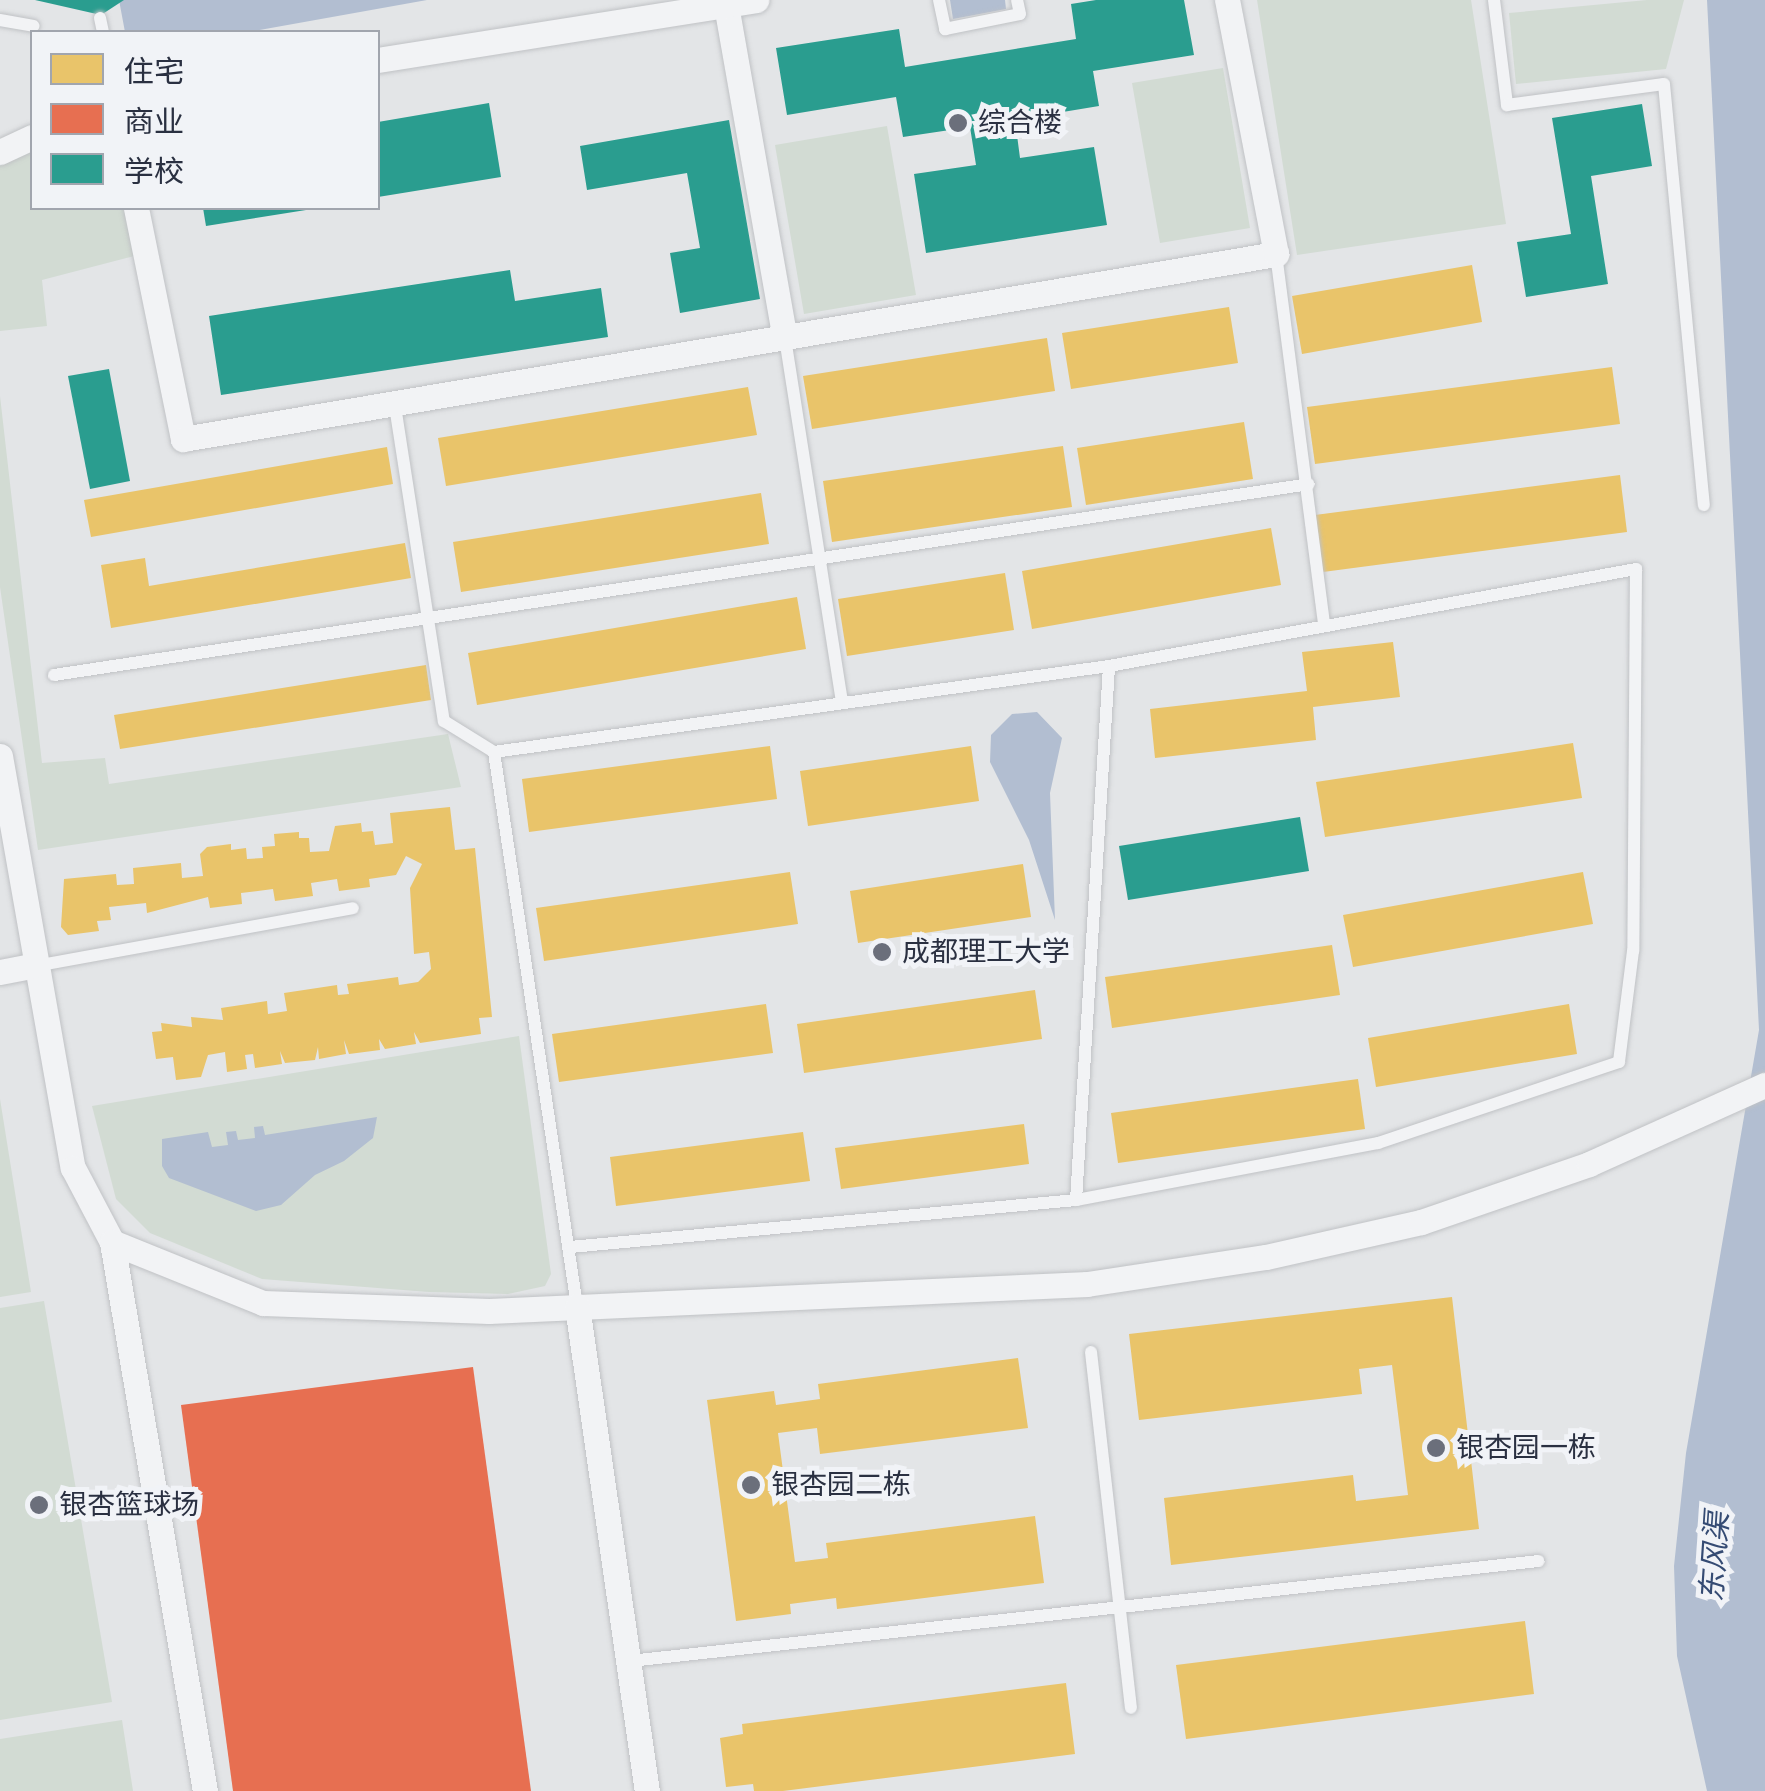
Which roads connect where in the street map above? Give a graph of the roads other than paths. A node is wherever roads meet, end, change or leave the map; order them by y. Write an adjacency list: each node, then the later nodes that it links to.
1 (756, 0): 6 (street)
2 (939, 0): 3 (lane)
3 (1017, 0)
4 (1227, 0): 13 (street)
5 (1494, 0): 17 (lane)
6 (726, 5): 9 (street); 14 (street)
7 (0, 20): 8 (lane)
8 (34, 26)
9 (380, 60)
10 (30, 138): 11 (street)
11 (0, 152)
12 (136, 210): 15 (street)
13 (1276, 254): 14 (street); 16 (lane)
14 (785, 338): 15 (street); 18 (lane)
15 (394, 406): 19 (lane)
16 (1309, 484): 18 (lane); 20 (lane)
17 (1704, 505)
18 (820, 561): 19 (lane); 23 (lane)
19 (432, 622): 22 (lane); 24 (lane)
20 (1324, 624): 21 (lane); 30 (lane)
21 (1110, 666): 23 (lane); 30 (lane)
22 (54, 675)
23 (842, 703): 24 (lane)
24 (494, 752): 32 (lane)
25 (0, 756): 27 (street)
26 (352, 908): 27 (lane)
27 (32, 966): 28 (street); 31 (street)
28 (0, 972)
29 (1755, 1089): 33 (street)
30 (1076, 1200): 32 (lane)
31 (112, 1242): 33 (street); 39 (street)
32 (570, 1246): 33 (lane)
33 (577, 1306): 37 (street)
34 (1091, 1352): 36 (lane)
35 (1539, 1561): 36 (lane)
36 (1116, 1608): 37 (lane); 38 (lane)
37 (630, 1661): 40 (street)
38 (1131, 1708)
39 (205, 1791)
40 (647, 1791)

